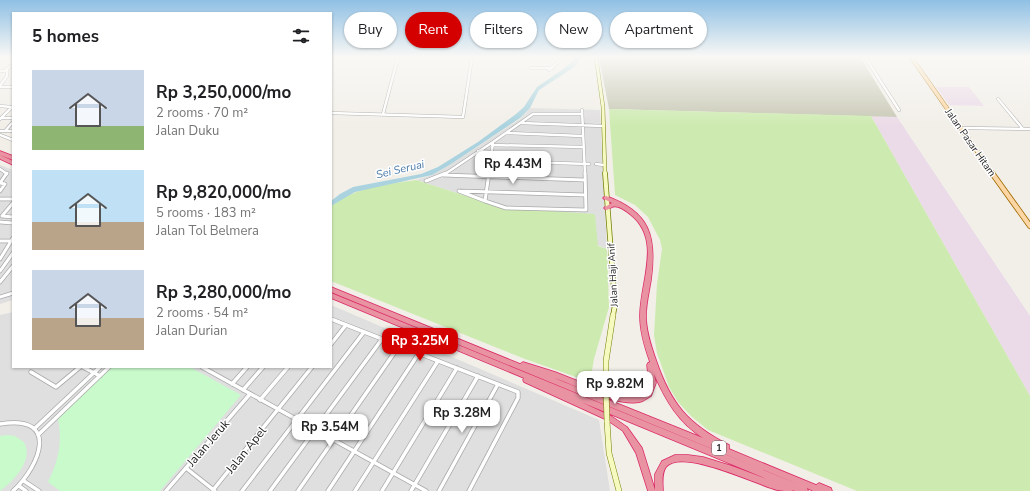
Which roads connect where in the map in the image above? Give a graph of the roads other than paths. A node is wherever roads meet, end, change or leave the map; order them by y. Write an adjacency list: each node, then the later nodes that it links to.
1 (392, 80): 14 (street)
2 (469, 80): 14 (street)
3 (599, 80): 21 (main road, Jalan Haji Anif)
4 (880, 80): 12 (street)
5 (927, 80): 22 (main road, Jalan Pasar Hitam)
6 (0, 86): 7 (street)
7 (12, 87)
8 (998, 99): 23 (street)
9 (0, 106): 10 (street)
10 (12, 107): 16 (street)
11 (582, 110): 15 (street)
12 (899, 110)
13 (332, 113): 14 (street)
14 (383, 114)
15 (582, 114): 19 (street); 20 (street)
16 (1, 117): 17 (street)
17 (12, 118)
18 (12, 123): 26 (street)
19 (521, 123): 20 (street); 28 (street)
20 (582, 125): 21 (street); 30 (street)
21 (603, 126): 44 (main road, Jalan Haji Anif)
22 (961, 128): 23 (street); 64 (main road, Jalan Pasar Hitam)
23 (1023, 129): 24 (street)
24 (1030, 129)
25 (0, 131): 26 (street)
26 (6, 131): 27 (street)
27 (12, 131)
28 (506, 133): 30 (street); 32 (street)
29 (0, 135): 31 (street)
30 (582, 136): 33 (street)
31 (12, 140)
32 (492, 143): 33 (street); 34 (street); 35 (street)
33 (582, 147): 41 (street)
34 (478, 151): 35 (street); 46 (street)
35 (492, 152): 39 (street)
36 (0, 153): 38 (highway)
37 (0, 157): 40 (highway)
38 (12, 158)
39 (491, 160): 41 (street); 47 (street)
40 (12, 163)
41 (583, 164): 42 (street); 48 (street)
42 (589, 164)
43 (596, 164): 44 (street)
44 (604, 164): 54 (main road, Jalan Haji Anif)
45 (0, 169): 50 (street)
46 (443, 175): 47 (street); 49 (street)
47 (488, 177): 48 (street); 52 (street)
48 (584, 180): 53 (street)
49 (426, 181)
50 (0, 183): 51 (street)
51 (0, 191)
52 (486, 191): 53 (street); 57 (street); 57 (street)
53 (585, 195): 57 (street)
54 (606, 198): 59 (main road, Jalan Haji Anif); 140 (highway)
55 (0, 199): 56 (street)
56 (12, 199)
57 (485, 201)
58 (12, 204): 60 (street)
59 (607, 208): 83 (highway); 134 (main road, Jalan Haji Anif, bridge)
60 (1, 216): 61 (street)
61 (12, 217)
62 (0, 222): 63 (street)
63 (12, 223)
64 (1030, 226)
65 (12, 240): 66 (street); 68 (street)
66 (0, 241)
67 (12, 254): 70 (street)
68 (0, 259)
69 (12, 267): 71 (street)
70 (0, 271)
71 (0, 282)
72 (332, 289): 83 (highway, 1)
73 (12, 294): 75 (street)
74 (332, 295): 81 (highway, 1)
75 (0, 297)
76 (332, 319): 77 (street)
77 (346, 325): 78 (street); 80 (street)
78 (364, 332): 79 (street); 106 (street)
79 (382, 339): 82 (street); 109 (street)
80 (332, 343)
81 (445, 343): 135 (highway); 138 (highway, 1)
82 (399, 346): 84 (street); 111 (street)
83 (484, 352): 139 (highway, 1)
84 (419, 353): 85 (street); 112 (street)
85 (438, 361): 95 (street); 113 (street)
86 (79, 368): 96 (street)
87 (85, 368): 97 (street)
88 (99, 368): 97 (street)
89 (108, 368): 98 (street)
90 (204, 368): 100 (street)
91 (246, 368): 100 (street)
92 (262, 368): 102 (street)
93 (287, 368): 104 (street)
94 (311, 368): 105 (street, Jalan Apel)
95 (457, 368): 99 (street); 115 (street)
96 (31, 372)
97 (94, 373): 98 (street); 108 (street)
98 (100, 376): 110 (street)
99 (478, 376): 101 (street); 117 (street)
100 (232, 384): 102 (street)
101 (498, 384): 132 (street); 133 (street)
102 (243, 390): 103 (street)
103 (250, 394): 104 (street); 114 (street, Jalan Jeruk)
104 (260, 400): 105 (street)
105 (278, 410): 106 (street); 119 (street, Jalan Apel)
106 (296, 420): 109 (street); 124 (street)
107 (0, 424): 108 (street)
108 (34, 429): 110 (street)
109 (315, 431): 111 (street); 125 (street)
110 (38, 435): 116 (street)
111 (334, 441): 112 (street); 126 (street)
112 (353, 452): 113 (street); 127 (street)
113 (373, 462): 115 (street); 128 (street)
114 (186, 468): 119 (street); 123 (street, Jalan Jeruk)
115 (393, 473): 117 (street); 129 (street)
116 (24, 481): 118 (street); 122 (street)
117 (415, 485): 130 (street); 131 (street)
118 (19, 486): 120 (street); 121 (street)
119 (214, 490)
120 (13, 491)
121 (26, 491)
122 (37, 491)
123 (166, 491)
124 (242, 491)
125 (270, 491)
126 (298, 491)
127 (328, 491)
128 (355, 491)
129 (382, 491)
130 (411, 491)
131 (426, 491)
132 (439, 491)
133 (469, 491)
134 (619, 491)
135 (652, 491)
136 (659, 491): 137 (highway)
137 (789, 491)
138 (804, 491)
139 (822, 491)
140 (828, 491)

